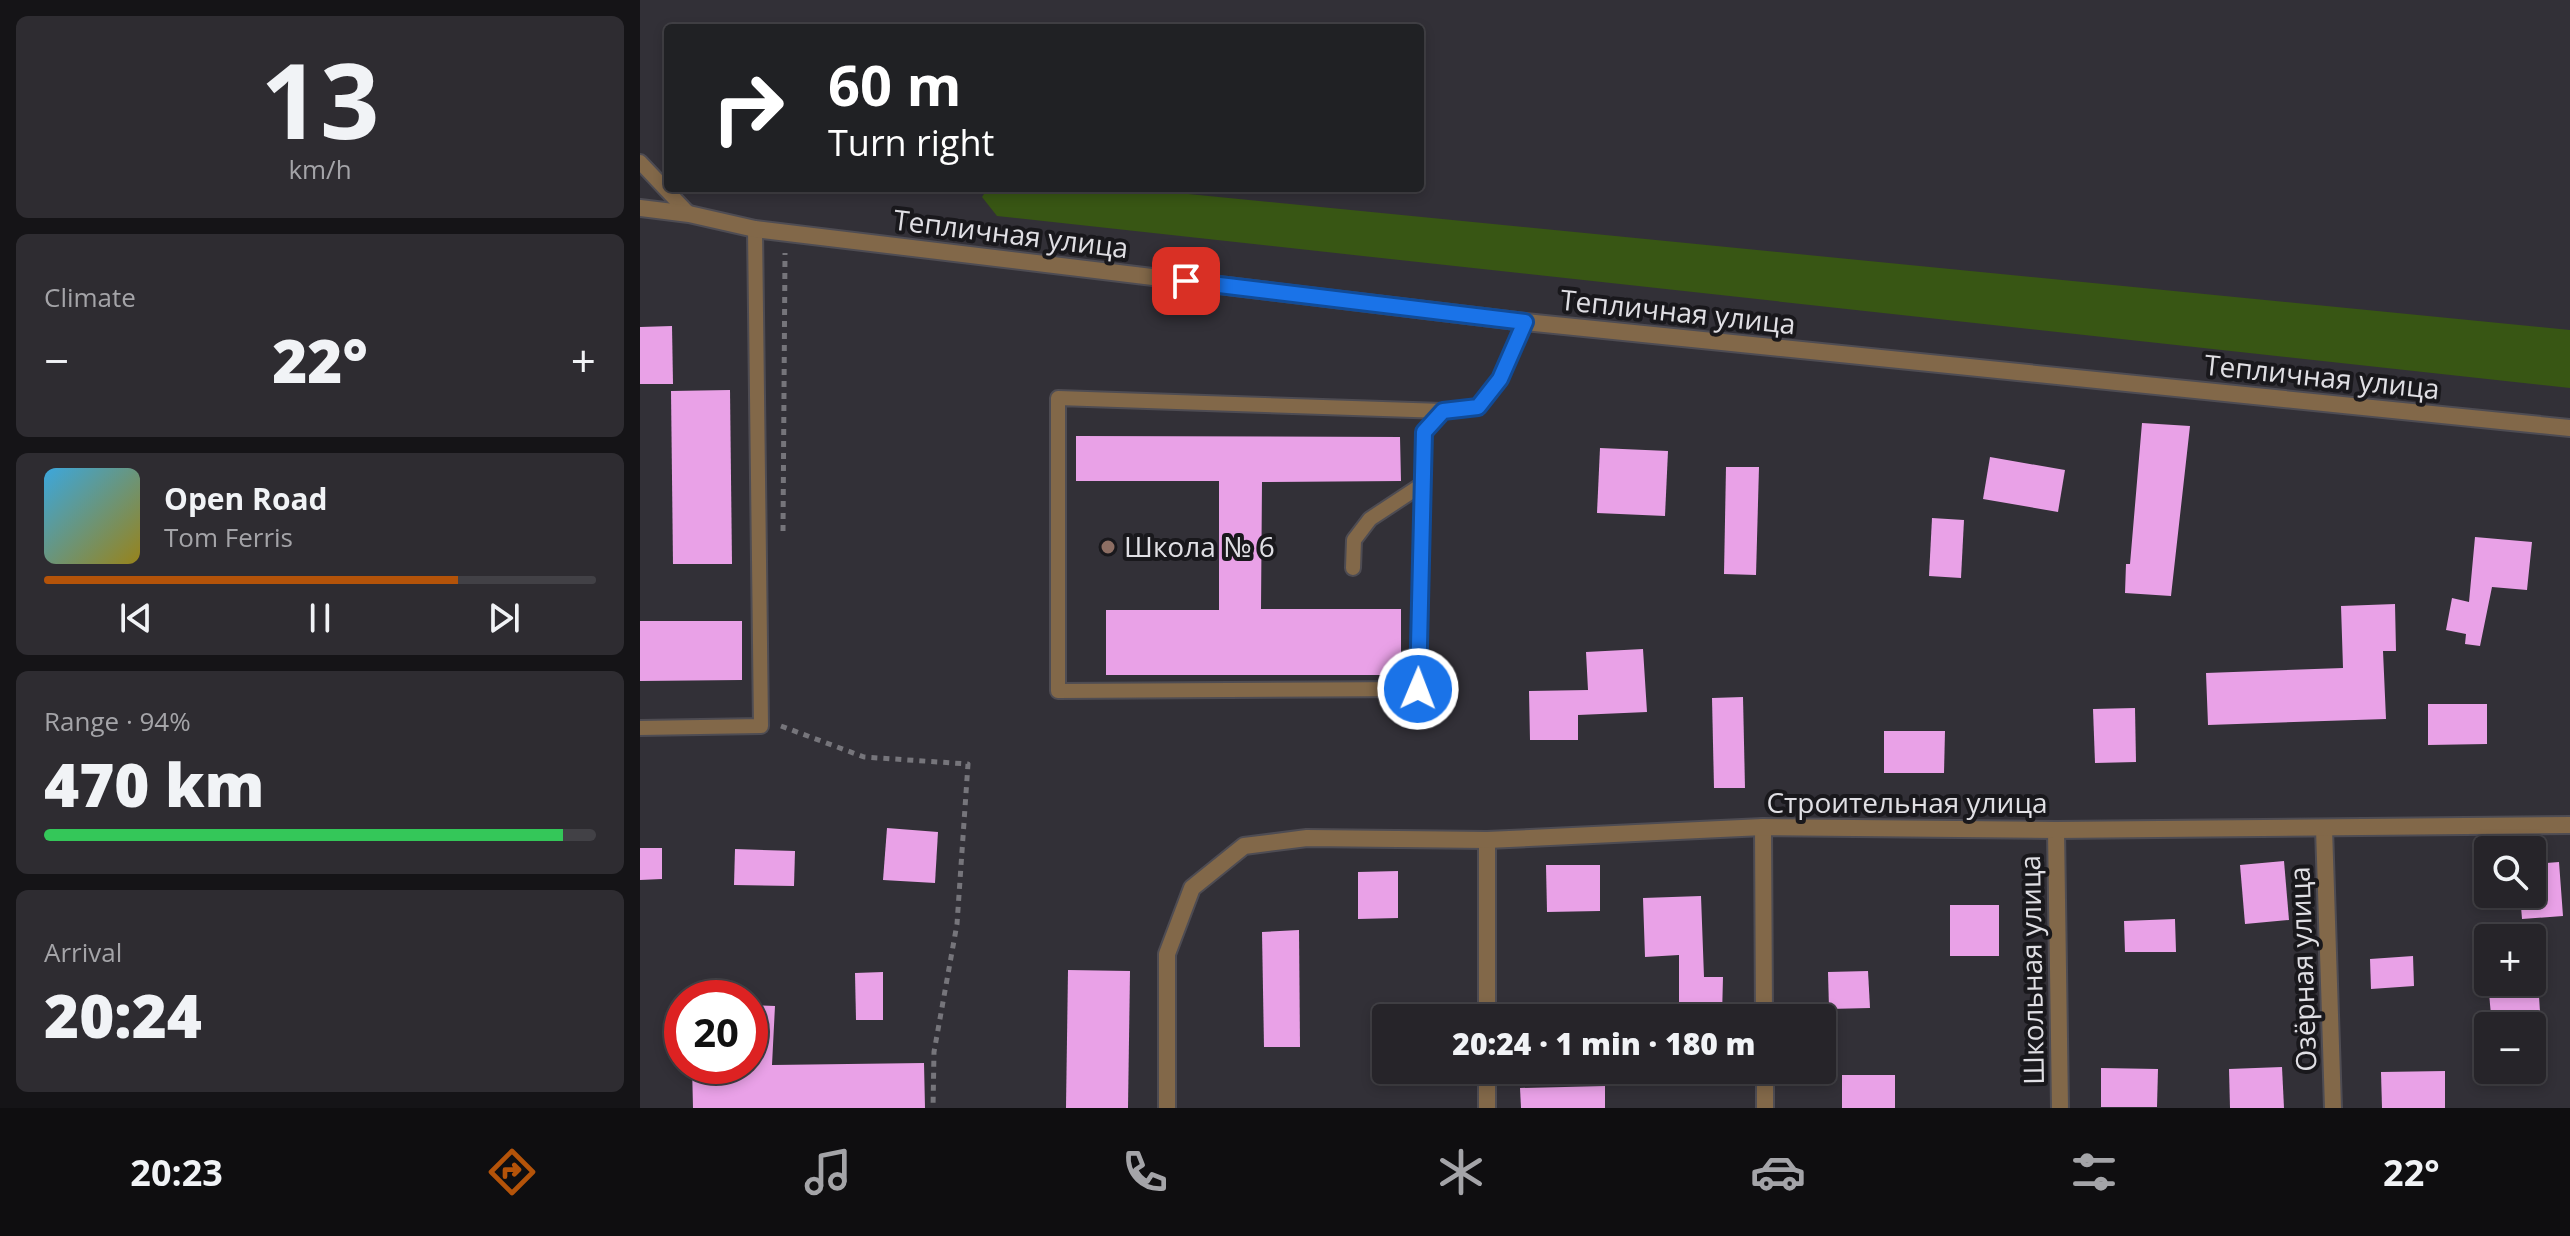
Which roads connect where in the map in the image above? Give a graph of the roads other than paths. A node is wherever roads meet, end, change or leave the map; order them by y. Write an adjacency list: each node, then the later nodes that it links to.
1 (640, 162): 2 (lane)
2 (664, 187)
3 (668, 192): 5 (lane)
4 (640, 208): 5 (street, Тепличная улица)
5 (689, 214): 6 (street, Тепличная улица)
6 (755, 229): 7 (street, Тепличная улица); 12 (lane)
7 (1525, 322): 8 (lane); 9 (street, Тепличная улица)
8 (1443, 411): 10 (lane); 10 (lane)
9 (2570, 428)
10 (1423, 484): 11 (lane)
11 (1353, 568)
12 (640, 728)
13 (2570, 825): 15 (street, Строительная улица)
14 (1763, 827): 16 (street, Строительная улица); 17 (street, Строительная улица); 19 (street)
15 (2324, 828): 16 (street, Строительная улица); 26 (street, Озёрная улица)
16 (2056, 830): 25 (street, Школьная улица)
17 (1487, 840): 18 (street); 22 (street, Строительная улица)
18 (1487, 1004)
19 (1764, 1004)
20 (1487, 1084): 23 (street)
21 (1765, 1084): 24 (street)
22 (1167, 1108)
23 (1487, 1108)
24 (1765, 1108)
25 (2060, 1108)
26 (2333, 1108)

